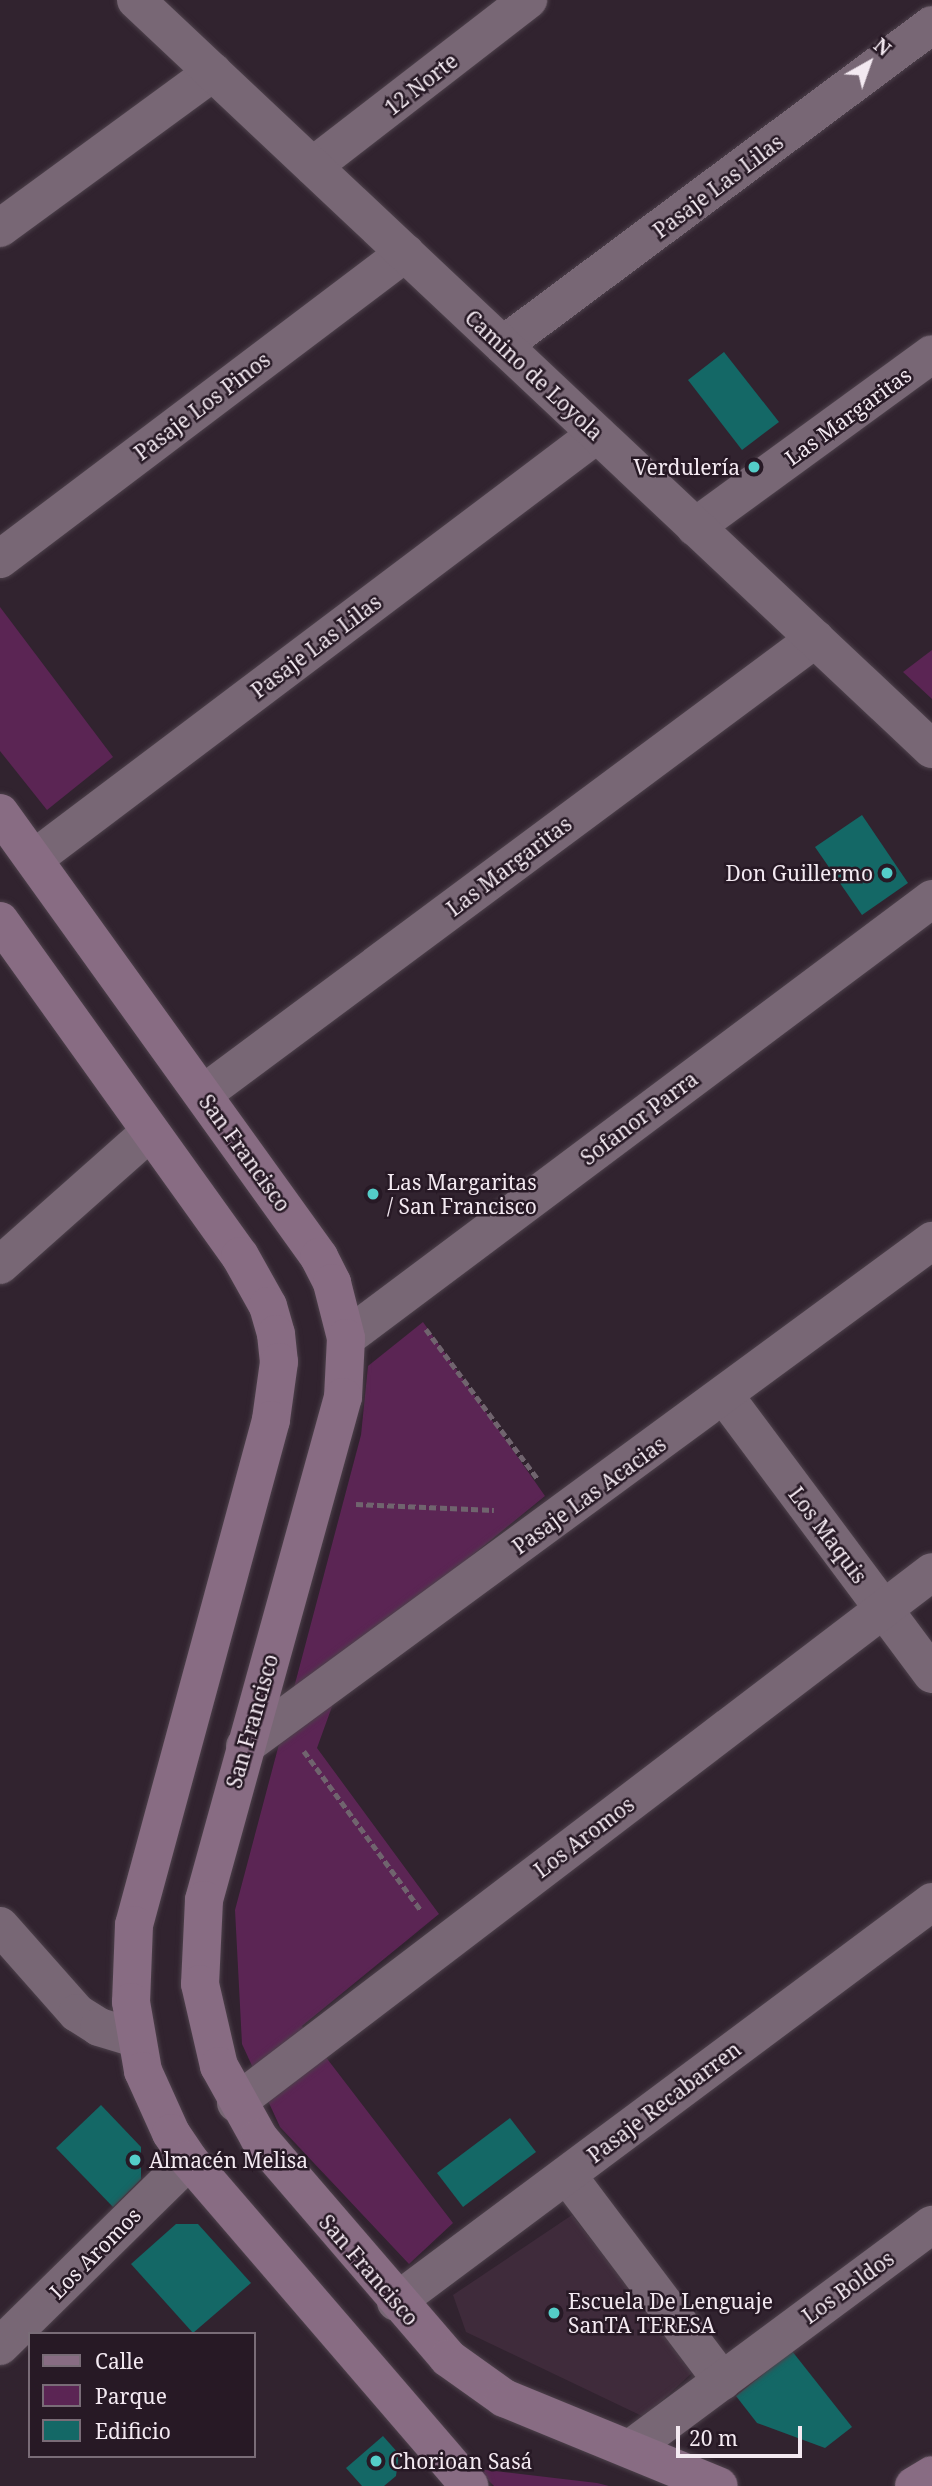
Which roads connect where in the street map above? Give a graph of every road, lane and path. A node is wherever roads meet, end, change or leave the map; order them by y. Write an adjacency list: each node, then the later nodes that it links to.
1 (136, 0): 6 (street, Camino de Loyola)
2 (528, 0): 7 (street, 12 Norte)
3 (920, 0): 4 (street)
4 (932, 16)
5 (932, 25): 10 (street, Pasaje Las Lilas)
6 (213, 72): 7 (street, Camino de Loyola); 8 (street)
7 (313, 166): 9 (street, Camino de Loyola)
8 (0, 228)
9 (404, 253): 10 (street, Camino de Loyola); 14 (street, Pasaje Los Pinos)
10 (503, 345): 12 (street, Camino de Loyola)
11 (932, 354): 13 (street, Las Margaritas)
12 (597, 434): 13 (street, Camino de Loyola); 18 (street, Pasaje Las Lilas)
13 (695, 527): 15 (street, Camino de Loyola)
14 (0, 559)
15 (815, 639): 16 (street, Camino de Loyola); 21 (street, Las Margaritas)
16 (932, 749)
17 (0, 813): 18 (main road, San Francisco)
18 (35, 858): 21 (main road, San Francisco)
19 (932, 899): 25 (street, Sofanor Parra)
20 (0, 922): 22 (main road)
21 (203, 1094): 26 (main road, San Francisco)
22 (150, 1132): 24 (street); 38 (main road)
23 (932, 1241): 27 (street, Pasaje Las Acacias)
24 (0, 1265)
25 (401, 1295): 26 (street, Sofanor Parra); 29 (path)
26 (346, 1338): 28 (main road, San Francisco)
27 (724, 1395): 29 (street, Pasaje Las Acacias); 31 (street, Los Maquis)
28 (314, 1502): 29 (path); 34 (main road, San Francisco)
29 (563, 1513): 33 (street, Pasaje Las Acacias)
30 (932, 1572): 31 (street, Los Aromos)
31 (883, 1609): 32 (street, Los Maquis); 37 (street, Los Aromos)
32 (932, 1674)
33 (282, 1722): 34 (street, Pasaje Las Acacias); 37 (path)
34 (245, 1746): 39 (main road, San Francisco)
35 (932, 1902): 41 (street, Pasaje Recabarren)
36 (0, 1926): 38 (street)
37 (446, 1943): 39 (street, Los Aromos)
38 (135, 2038): 40 (main road)
39 (236, 2103): 43 (main road, San Francisco)
40 (189, 2160): 44 (street, Los Aromos); 48 (main road)
41 (567, 2175): 43 (street, Pasaje Recabarren); 45 (street)
42 (932, 2225): 45 (street, Los Boldos)
43 (396, 2302): 46 (main road, San Francisco)
44 (0, 2346)
45 (722, 2381): 46 (street, Los Boldos)
46 (630, 2449): 49 (main road, San Francisco)
47 (932, 2475): 50 (main road)
48 (467, 2485)
49 (719, 2486)
50 (914, 2486)

